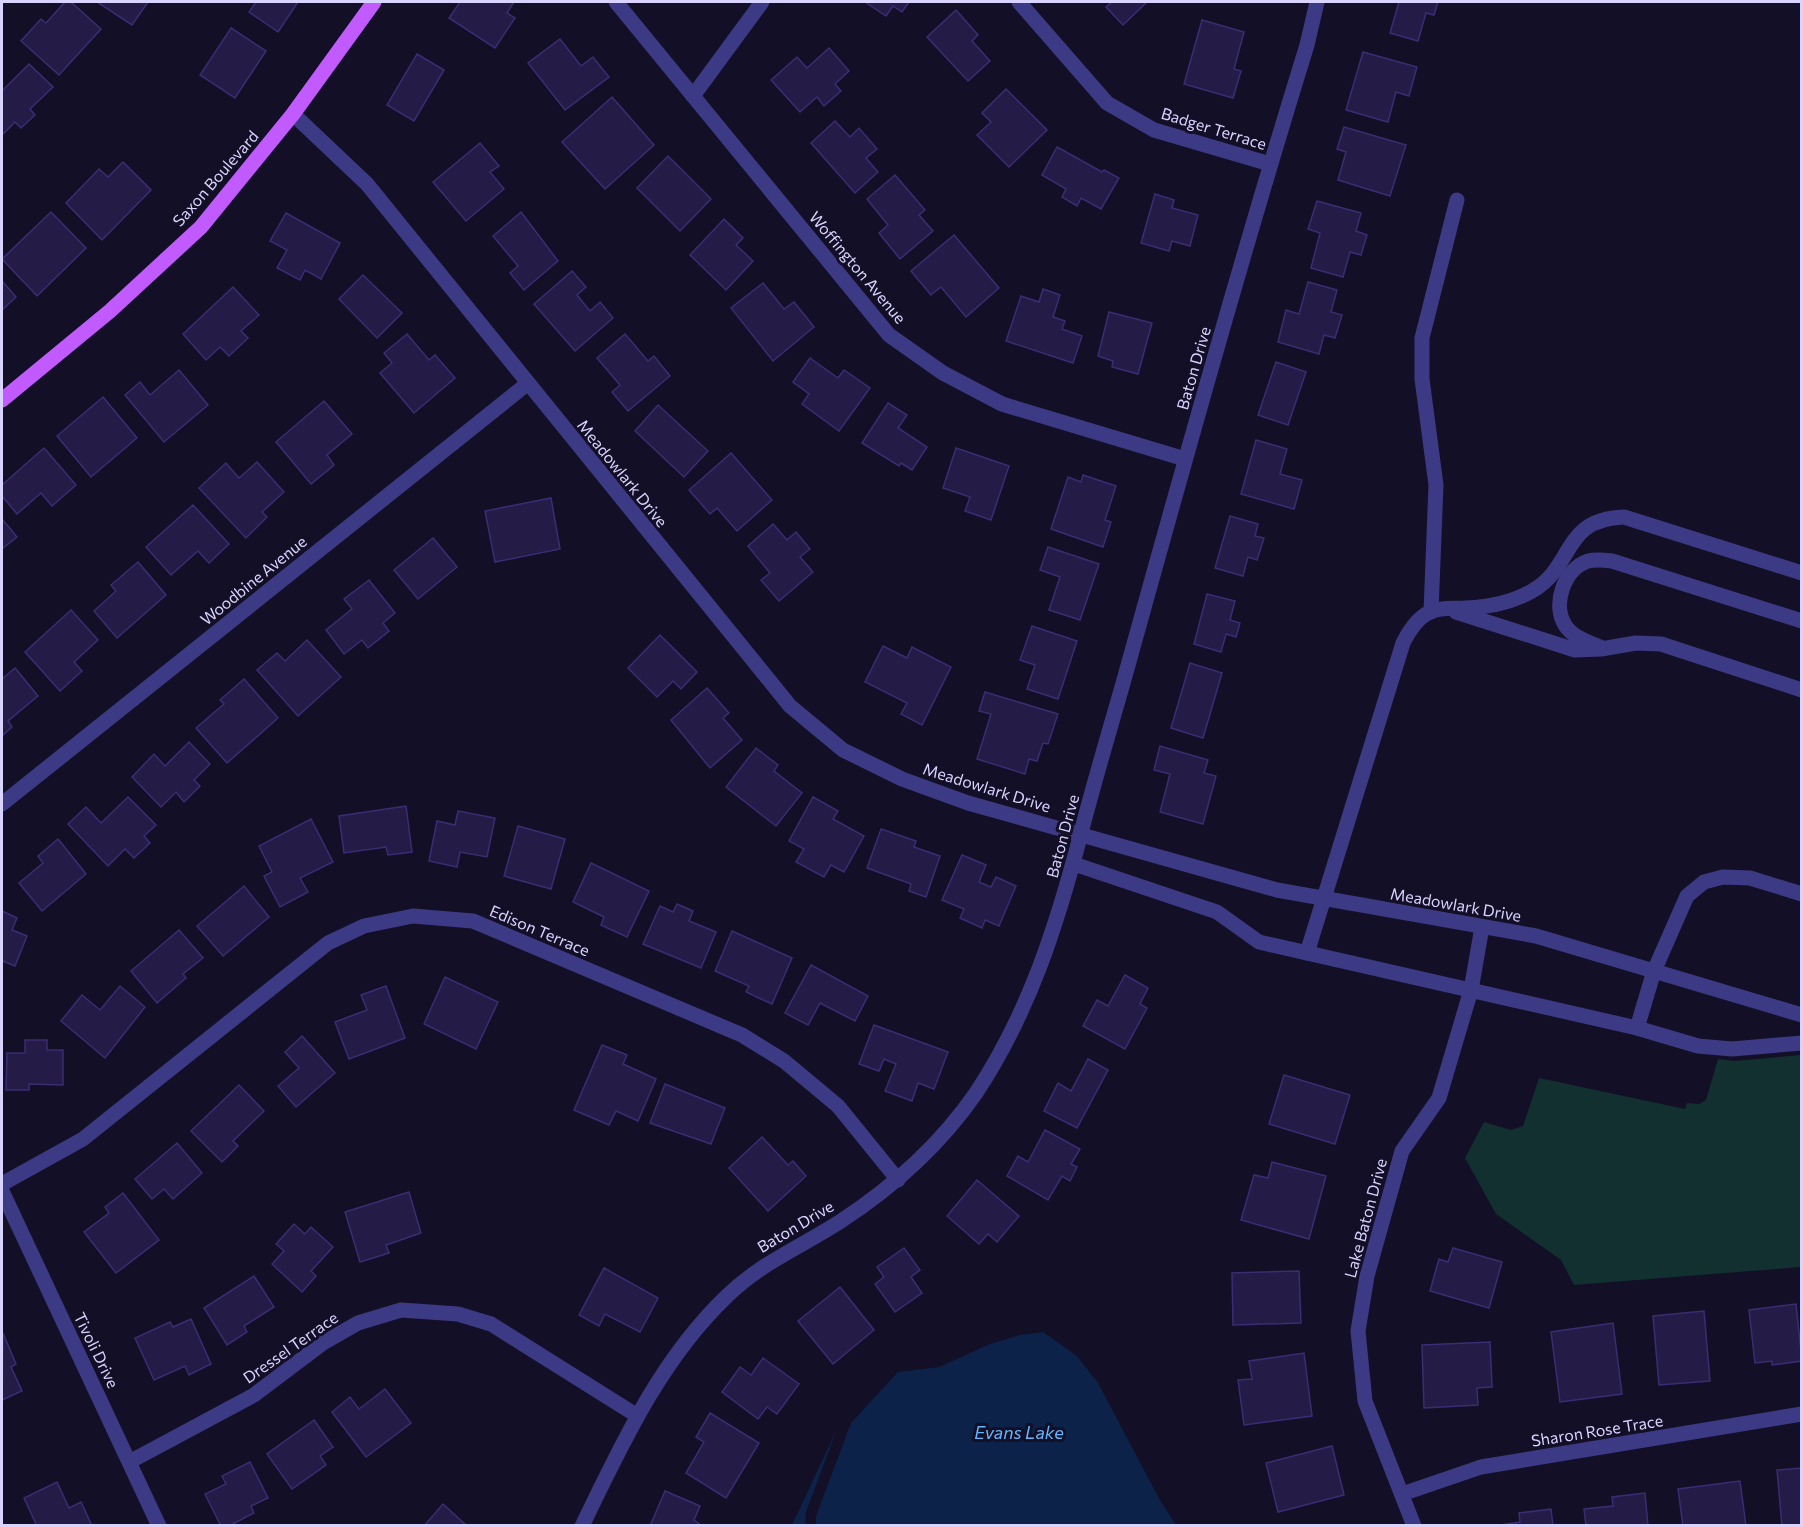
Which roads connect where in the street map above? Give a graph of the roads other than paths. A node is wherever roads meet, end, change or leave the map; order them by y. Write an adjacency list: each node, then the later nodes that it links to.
1 (374, 2): 7 (main road, Saxon Boulevard)
2 (616, 2): 6 (street, Woffington Avenue)
3 (762, 2): 6 (street)
4 (1019, 2): 8 (street, Badger Terrace)
5 (1317, 2): 8 (street, Baton Drive)
6 (693, 96): 12 (street, Woffington Avenue)
7 (293, 114): 10 (street, Meadowlark Drive); 11 (main road, Saxon Boulevard)
8 (1270, 164): 12 (street, Baton Drive)
9 (1457, 200): 17 (street)
10 (527, 384): 21 (street, Woodbine Avenue); 22 (street, Meadowlark Drive)
11 (2, 400)
12 (1185, 459): 22 (street, Baton Drive)
13 (1562, 559): 14 (street); 15 (street); 16 (street)
14 (1575, 570): 18 (street); 19 (street)
15 (1802, 573)
16 (1447, 609): 17 (street); 19 (street)
17 (1431, 612): 25 (street)
18 (1802, 621)
19 (1604, 649): 20 (street)
20 (1802, 690)
21 (2, 804)
22 (1081, 834): 23 (street, Baton Drive); 25 (street, Meadowlark Drive)
23 (1074, 864): 27 (street); 33 (street, Baton Drive)
24 (1802, 894): 28 (street)
25 (1324, 898): 26 (street, Meadowlark Drive); 27 (street)
26 (1482, 927): 28 (street, Meadowlark Drive); 29 (street, Lake Baton Drive)
27 (1307, 953): 29 (street)
28 (1654, 972): 30 (street, Meadowlark Drive); 31 (street)
29 (1471, 990): 31 (street); 39 (street, Lake Baton Drive)
30 (1802, 1015)
31 (1637, 1028): 32 (street)
32 (1802, 1043)
33 (898, 1180): 34 (street, Edison Terrace); 36 (street, Baton Drive)
34 (2, 1184)
35 (2, 1191): 38 (street, Tivoli Drive)
36 (636, 1414): 38 (street, Dressel Terrace); 41 (street, Baton Drive)
37 (1802, 1414): 39 (street, Sharon Rose Trace)
38 (131, 1461): 40 (street, Tivoli Drive)
39 (1402, 1494): 42 (street, Lake Baton Drive)
40 (159, 1526)
41 (582, 1526)
42 (1414, 1526)

